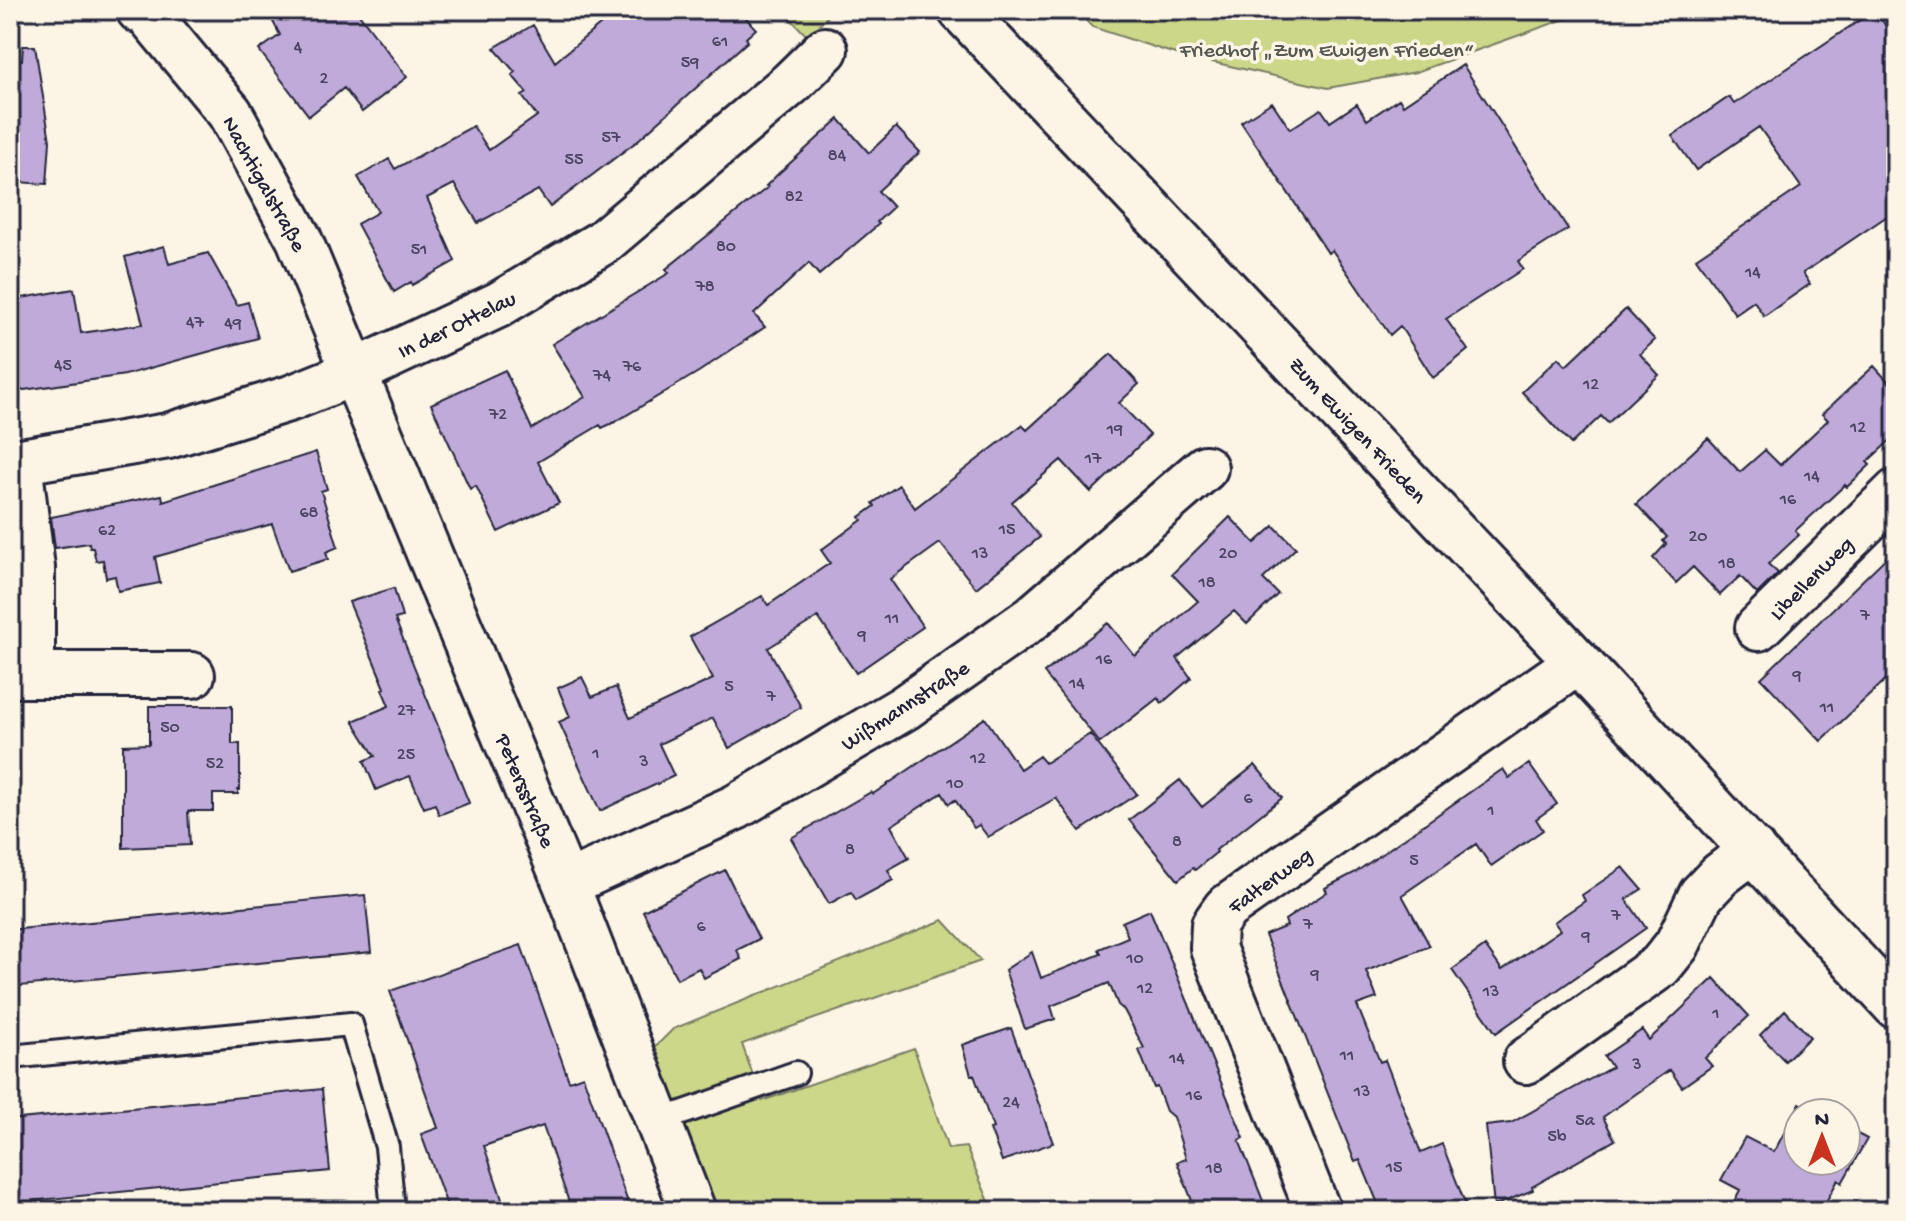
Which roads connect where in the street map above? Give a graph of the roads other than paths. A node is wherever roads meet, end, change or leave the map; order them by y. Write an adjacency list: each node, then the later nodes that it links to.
1 (961, 10): 9 (street, Zum Ewigen Frieden)
2 (146, 11): 4 (street, Nachtigalstraße)
3 (825, 50): 4 (street, In der Ottelau)
4 (353, 373): 5 (street, In der Ottelau); 13 (street, Petersstraße)
5 (14, 463): 10 (street, In der Ottelau)
6 (1205, 468): 13 (street, Wißmannstraße)
7 (1896, 492): 8 (street, Libellenweg)
8 (1758, 628)
9 (1578, 662): 12 (street, Zum Ewigen Frieden); 21 (street, Falterweg)
10 (21, 675): 11 (street, In der Ottelau)
11 (192, 675)
12 (1753, 850): 14 (street, Zum Ewigen Frieden); 16 (street)
13 (566, 884): 18 (street, Petersstraße)
14 (1896, 1006)
15 (10, 1057): 19 (lane)
16 (1526, 1061)
17 (796, 1073): 18 (lane)
18 (659, 1121): 20 (street, Petersstraße)
19 (393, 1211)
20 (693, 1211)
21 (1318, 1211)

